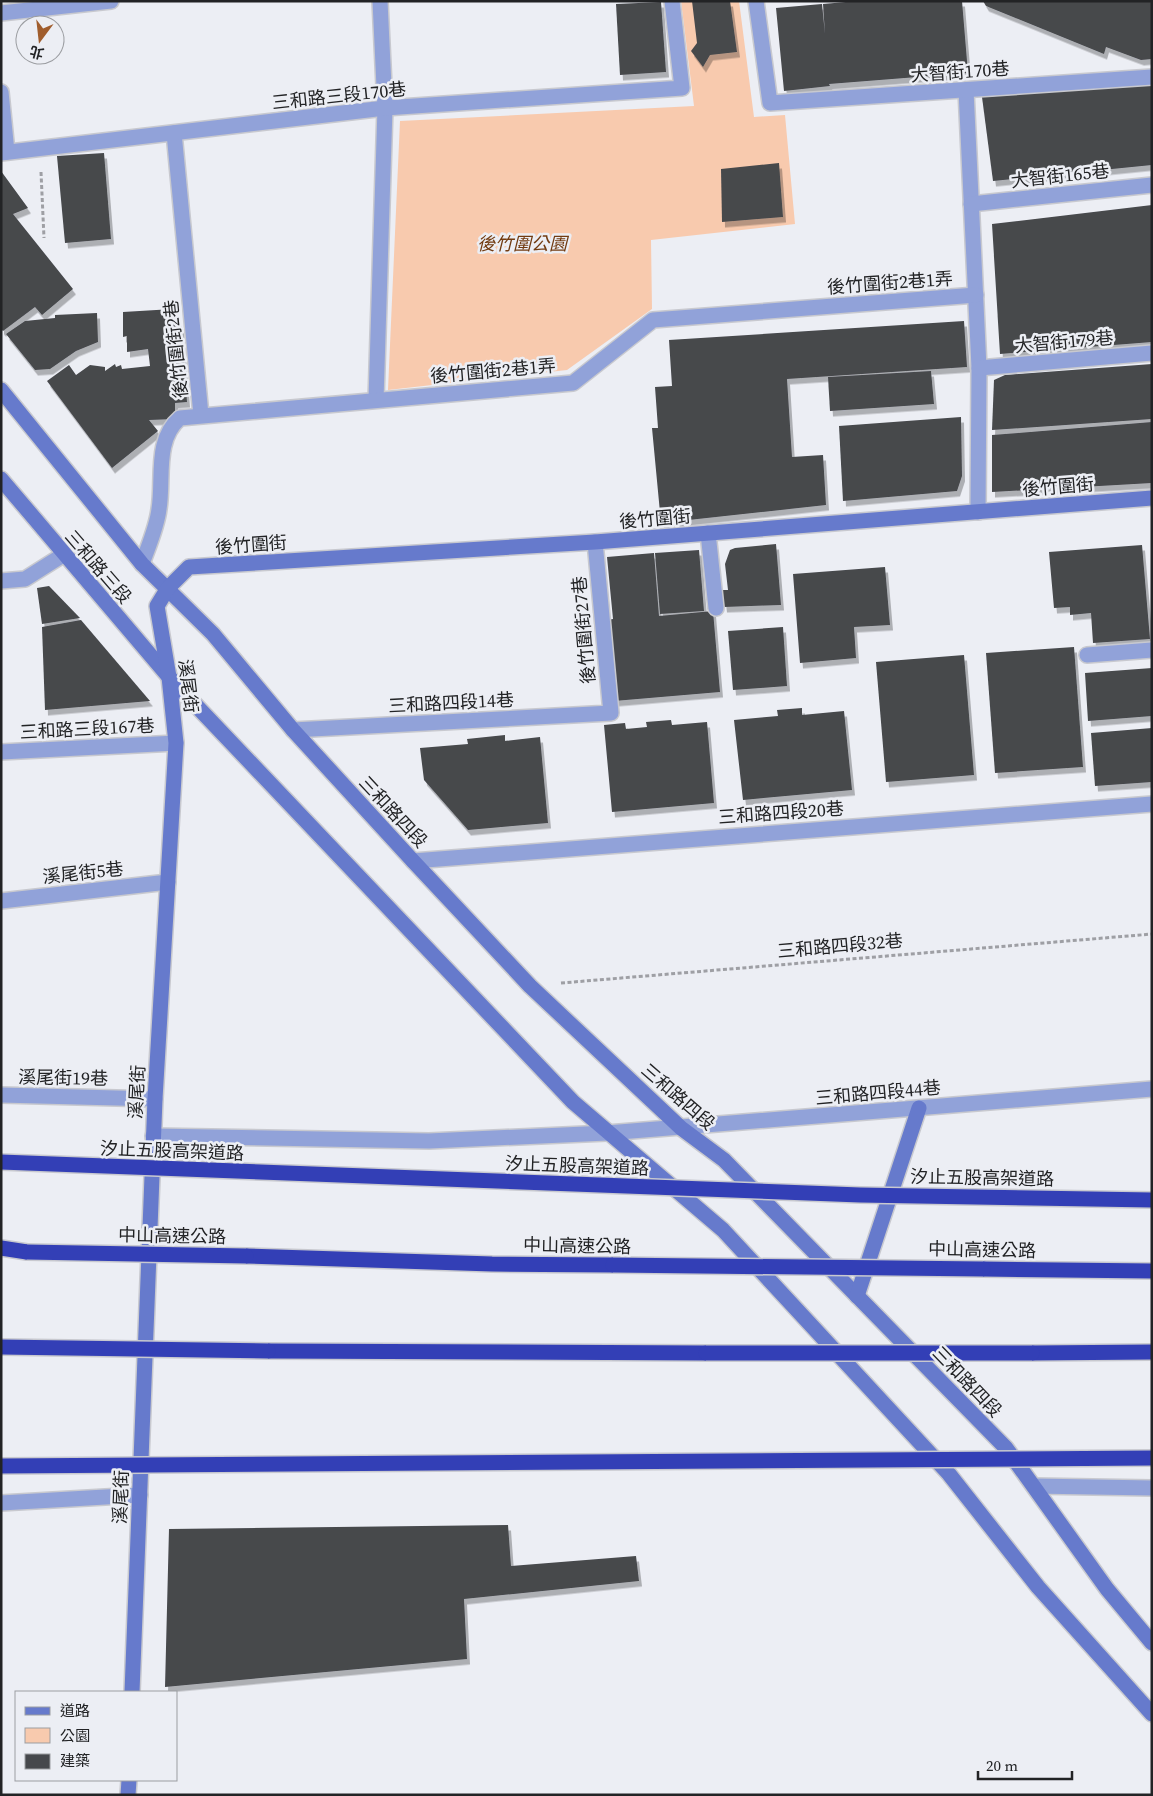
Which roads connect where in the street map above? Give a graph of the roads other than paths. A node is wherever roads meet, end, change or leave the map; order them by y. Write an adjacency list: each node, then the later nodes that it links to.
1 (111, 1): 5 (street)
2 (380, 1): 9 (street)
3 (672, 1): 9 (street, 三和路三段170巷)
4 (756, 1): 7 (street, 大智街170巷)
5 (1, 13)
6 (1152, 76): 7 (street, 大智街170巷)
7 (966, 90): 13 (street)
8 (1, 92): 11 (street)
9 (385, 108): 10 (street, 三和路三段170巷); 18 (street)
10 (174, 133): 11 (street, 三和路三段170巷); 19 (street, 後竹圍街2巷)
11 (4, 152)
12 (1152, 185): 13 (street, 大智街165巷)
13 (971, 204): 14 (street)
14 (976, 295): 16 (street); 18 (street, 後竹圍街2巷1弄)
15 (1152, 353): 16 (street, 大智街179巷)
16 (979, 368): 22 (street)
17 (1, 390): 26 (main road, 三和路三段)
18 (376, 400): 19 (street, 後竹圍街2巷1弄)
19 (201, 415): 26 (street, 後竹圍街2巷)
20 (1, 479): 25 (main road, 三和路三段)
21 (1152, 498): 22 (main road, 後竹圍街)
22 (978, 512): 23 (main road, 後竹圍街)
23 (708, 533): 24 (main road, 後竹圍街); 29 (street)
24 (595, 542): 28 (main road, 後竹圍街); 33 (street, 後竹圍街27巷)
25 (63, 555): 27 (street); 32 (main road, 三和路三段)
26 (142, 564): 28 (main road, 三和路三段)
27 (1, 581)
28 (168, 588): 32 (main road, 溪尾街); 34 (main road, 三和路四段)
29 (716, 608)
30 (1152, 650): 31 (street)
31 (1087, 655)
32 (169, 677): 35 (main road, 溪尾街); 46 (main road)
33 (611, 713): 34 (street, 三和路四段14巷)
34 (293, 730): 38 (main road, 三和路四段)
35 (176, 743): 36 (street, 三和路三段167巷); 39 (main road, 溪尾街)
36 (1, 752)
37 (1152, 804): 38 (street, 三和路四段20巷)
38 (413, 861): 45 (main road, 三和路四段)
39 (168, 882): 40 (street, 溪尾街5巷); 43 (main road, 溪尾街)
40 (1, 901)
41 (1152, 1088): 44 (street, 三和路四段44巷)
42 (1, 1095): 43 (street, 溪尾街19巷)
43 (155, 1099): 47 (main road, 溪尾街)
44 (919, 1108): 45 (street, 三和路四段44巷); 54 (main road)
45 (681, 1128): 46 (street, 三和路四段44巷); 54 (main road, 三和路四段)
46 (607, 1133): 47 (street, 三和路四段44巷); 65 (main road)
47 (153, 1136): 61 (main road, 溪尾街)
48 (1, 1162): 49 (highway, 汐止五股高架道路, bridge)
49 (1152, 1200)
50 (1, 1248): 52 (highway)
51 (1, 1252): 52 (highway, 中山高速公路)
52 (27, 1252): 53 (highway, 中山高速公路, bridge)
53 (1152, 1271)
54 (856, 1296): 59 (main road, 三和路四段)
55 (1, 1347): 56 (highway, bridge)
56 (1152, 1352)
57 (1152, 1458): 58 (highway, bridge)
58 (1, 1466)
59 (1034, 1486): 60 (street); 63 (main road, 三和路四段)
60 (1152, 1488)
61 (140, 1495): 62 (street); 64 (main road, 溪尾街)
62 (1, 1503)
63 (1152, 1643)
64 (132, 1691)
65 (1152, 1714)
66 (129, 1781): 67 (main road)
67 (128, 1795)

